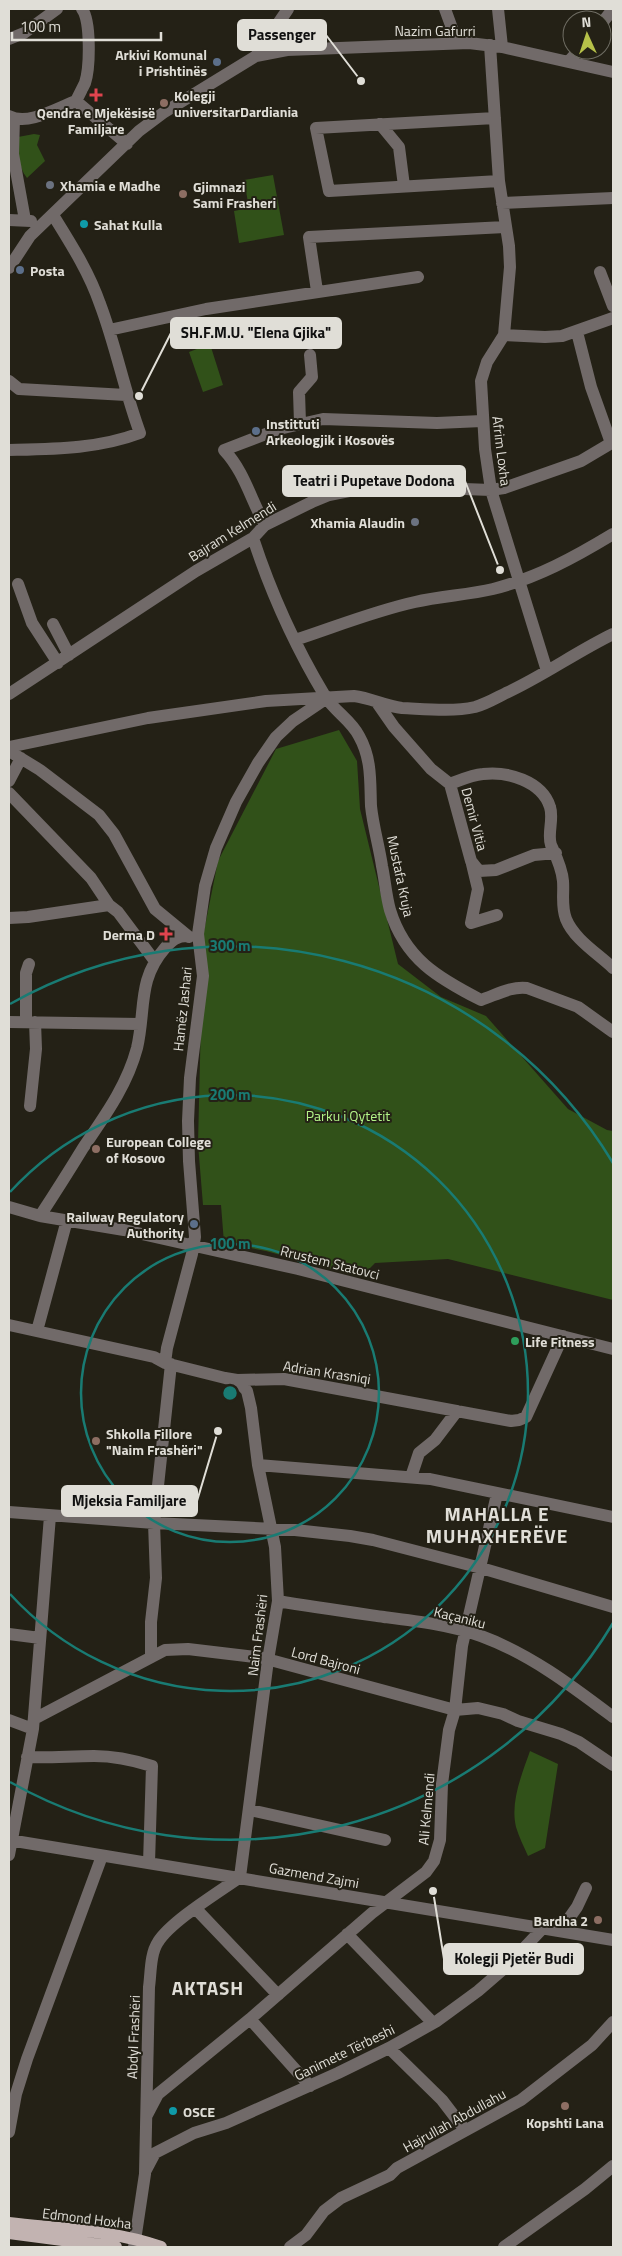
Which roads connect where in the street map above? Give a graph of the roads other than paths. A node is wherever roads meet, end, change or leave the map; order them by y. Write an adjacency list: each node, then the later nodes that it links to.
1 (57, 9): 6 (street)
2 (288, 9): 9 (street)
3 (445, 9): 7 (street)
4 (498, 9): 8 (street, Afrim Loxha)
5 (86, 10): 12 (street)
6 (9, 40)
7 (457, 42): 8 (street, Nazim Gafurri); 9 (street, Nazim Gafurri)
8 (496, 46): 10 (street, Nazim Gafurri); 14 (street, Afrim Loxha)
9 (256, 56): 16 (street)
10 (569, 61): 11 (street, Nazim Gafurri)
11 (613, 72)
12 (76, 101): 13 (street); 16 (street)
13 (11, 117): 23 (street)
14 (494, 118): 15 (street); 17 (street, Afrim Loxha)
15 (380, 124): 18 (street); 18 (street)
16 (126, 144): 21 (street)
17 (499, 181): 18 (street); 20 (street, Afrim Loxha)
18 (404, 186)
19 (613, 198): 20 (street)
20 (502, 203): 24 (street, Afrim Loxha)
21 (49, 219): 23 (street); 25 (street); 31 (street)
22 (9, 220): 23 (street)
23 (25, 220)
24 (506, 227): 28 (street); 33 (street, Afrim Loxha)
25 (9, 268)
26 (600, 272): 29 (street)
27 (418, 277): 28 (street)
28 (317, 291): 31 (street)
29 (613, 306)
30 (613, 318): 32 (street)
31 (109, 330): 36 (street)
32 (577, 332): 33 (street); 39 (street)
33 (504, 335): 37 (street, Afrim Loxha)
34 (310, 356): 38 (street)
35 (9, 381): 36 (street)
36 (126, 395): 40 (street)
37 (482, 421): 38 (street); 41 (street, Afrim Loxha)
38 (300, 423): 42 (street)
39 (612, 442): 41 (street, Bajram Kelmendi)
40 (9, 450)
41 (492, 490): 42 (street, Bajram Kelmendi); 45 (street, Afrim Loxha)
42 (265, 525): 44 (street, Bajram Kelmendi)
43 (613, 534): 45 (street)
44 (253, 538): 49 (street, Mustafa Kruja); 50 (street, Bajram Kelmendi)
45 (520, 582): 49 (street); 52 (street, Afrim Loxha)
46 (18, 584): 51 (street)
47 (52, 624): 50 (street)
48 (613, 634): 52 (street)
49 (295, 640): 54 (street, Mustafa Kruja)
50 (69, 655): 51 (street, Bajram Kelmendi)
51 (58, 663): 53 (street, Bajram Kelmendi)
52 (547, 671): 55 (street)
53 (9, 694)
54 (326, 698): 55 (street); 56 (street); 68 (street, Hamëz Jashari); 75 (street, Mustafa Kruja)
55 (378, 704): 60 (street, Demir Vitia)
56 (9, 746)
57 (9, 751): 58 (street)
58 (21, 758): 59 (street); 67 (street)
59 (9, 781)
60 (450, 784): 62 (street); 63 (street, Demir Vitia)
61 (9, 793): 64 (street)
62 (556, 853): 63 (street, Demir Vitia); 71 (street)
63 (471, 861): 65 (street)
64 (109, 905): 66 (street); 69 (street)
65 (497, 915)
66 (9, 918)
67 (187, 936): 68 (street); 69 (street)
68 (198, 944): 80 (street, Hamëz Jashari)
69 (154, 960): 74 (street)
70 (28, 964): 73 (street)
71 (613, 968)
72 (9, 1022): 73 (street)
73 (30, 1022): 74 (street); 76 (street)
74 (140, 1024): 78 (street)
75 (613, 1032)
76 (30, 1106)
77 (9, 1207): 78 (street, Rrustem Statovci)
78 (40, 1216): 79 (street, Rrustem Statovci)
79 (67, 1220): 80 (street, Rrustem Statovci); 82 (street)
80 (194, 1246): 83 (street, Rrustem Statovci); 85 (street, Hamëz Jashari)
81 (9, 1325): 82 (street, Adrian Krasniqi)
82 (37, 1331): 85 (street, Adrian Krasniqi)
83 (563, 1336): 84 (street, Rrustem Statovci); 87 (street, Adrian Krasniqi)
84 (613, 1349)
85 (168, 1364): 86 (street, Adrian Krasniqi); 94 (street, Hamëz Jashari)
86 (237, 1380): 87 (street, Adrian Krasniqi); 88 (street, Naim Frashëri)
87 (457, 1411): 89 (street)
88 (258, 1465): 89 (street); 95 (street, Naim Frashëri)
89 (411, 1477): 90 (street)
90 (497, 1494): 93 (street); 96 (street, Ali Kelmendi)
91 (9, 1512): 92 (street)
92 (50, 1516): 94 (street); 101 (street)
93 (613, 1517)
94 (154, 1523): 95 (street); 102 (street, Hamëz Jashari)
95 (270, 1528): 96 (street); 97 (street, Naim Frashëri)
96 (481, 1568): 98 (street); 99 (street, Ali Kelmendi)
97 (278, 1602): 99 (street, Kaçaniku); 103 (street, Naim Frashëri)
98 (613, 1607)
99 (466, 1632): 104 (street, Ali Kelmendi); 105 (street, Kaçaniku)
100 (9, 1634): 101 (street)
101 (40, 1638): 107 (street)
102 (151, 1657): 103 (street, Lord Bajroni); 107 (street, Lord Bajroni)
103 (268, 1660): 104 (street, Lord Bajroni); 110 (street, Naim Frashëri)
104 (455, 1710): 109 (street, Lord Bajroni); 118 (street, Ali Kelmendi)
105 (613, 1717)
106 (9, 1720): 107 (street)
107 (33, 1724): 108 (street)
108 (27, 1757): 111 (street); 115 (street)
109 (613, 1765)
110 (250, 1810): 112 (street); 116 (street, Naim Frashëri)
111 (11, 1840): 113 (street); 114 (street, Gazmend Zajmi)
112 (385, 1840)
113 (9, 1855)
114 (102, 1856): 115 (street, Gazmend Zajmi); 132 (street)
115 (149, 1863): 116 (street, Gazmend Zajmi)
116 (240, 1877): 118 (street, Gazmend Zajmi); 119 (street, Abdyl Frashëri)
117 (586, 1888): 121 (street)
118 (387, 1903): 120 (street, Gazmend Zajmi); 122 (street, Ali Kelmendi)
119 (196, 1909): 124 (street); 130 (street, Abdyl Frashëri)
120 (543, 1928): 121 (street, Gazmend Zajmi); 127 (street, Ganimete Tërbeshi)
121 (560, 1931): 123 (street, Gazmend Zajmi)
122 (347, 1934): 124 (street, Ali Kelmendi); 127 (street)
123 (613, 1940)
124 (278, 1995): 125 (street, Ali Kelmendi)
125 (250, 2019): 129 (street); 130 (street, Ali Kelmendi)
126 (613, 2022): 131 (street, Hajrullah Abdullahu)
127 (433, 2023): 128 (street, Ganimete Tërbeshi)
128 (389, 2048): 129 (street, Ganimete Tërbeshi); 131 (street)
129 (310, 2086): 134 (street, Ganimete Tërbeshi)
130 (145, 2119): 134 (street, Abdyl Frashëri)
131 (465, 2130): 137 (street, Hajrullah Abdullahu)
132 (9, 2132)
133 (613, 2166): 142 (street)
134 (145, 2174): 138 (street, Abdyl Frashëri)
135 (9, 2223): 138 (main road, Edmond Hoxha)
136 (9, 2233): 139 (main road, Edmond Hoxha)
137 (303, 2241): 141 (street, Hajrullah Abdullahu)
138 (135, 2243): 140 (main road, Edmond Hoxha)
139 (116, 2247)
140 (161, 2247)
141 (290, 2247)
142 (504, 2247)

